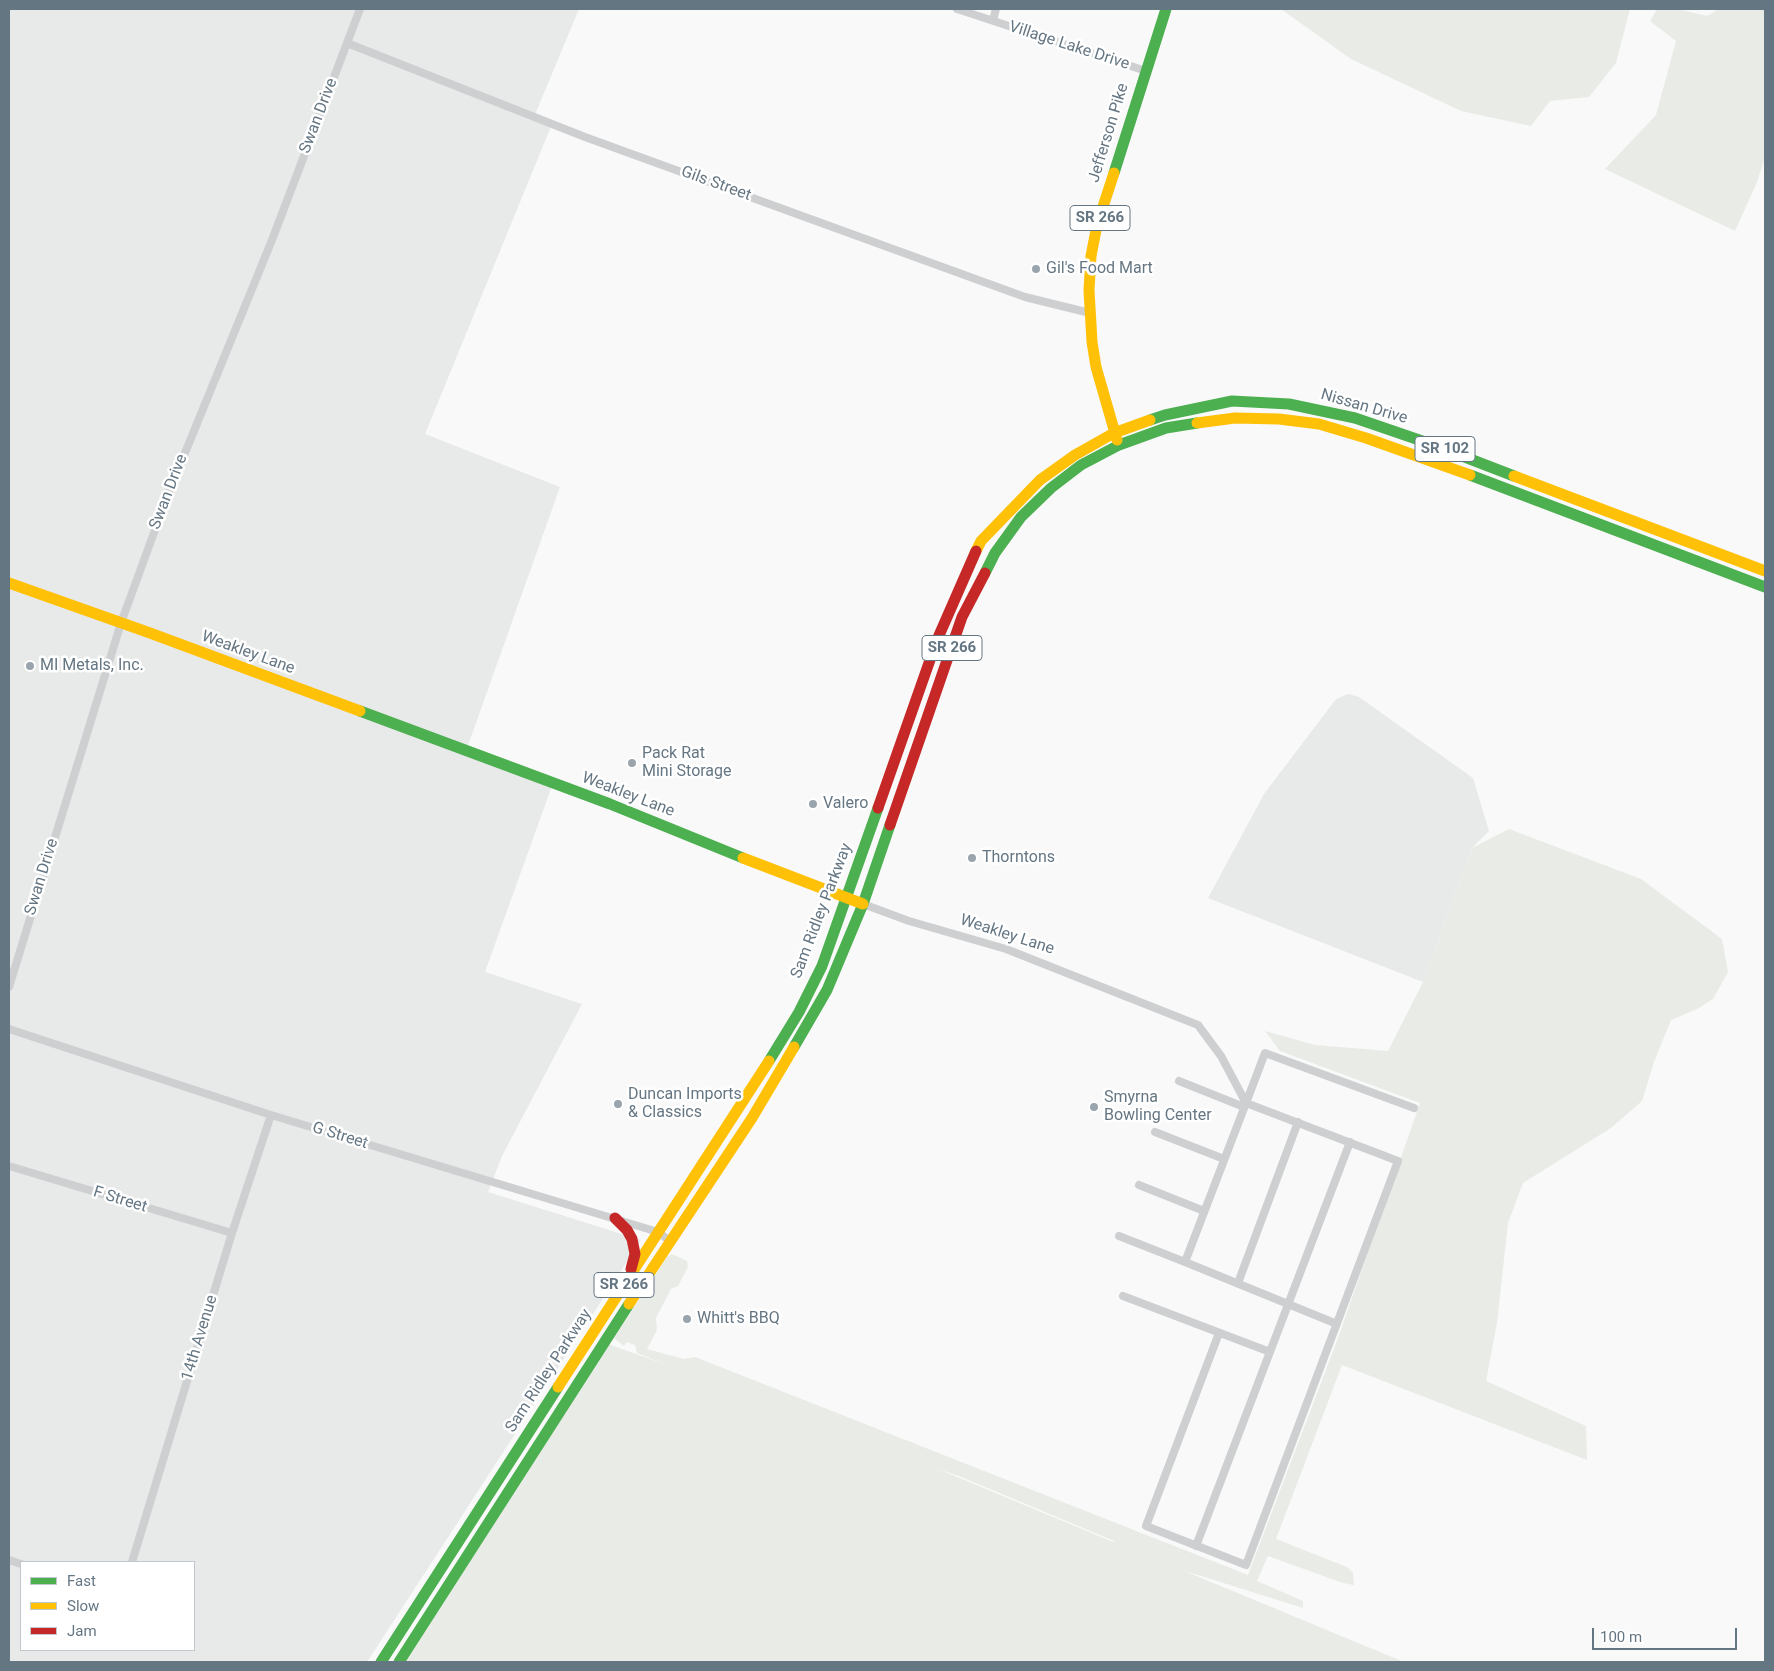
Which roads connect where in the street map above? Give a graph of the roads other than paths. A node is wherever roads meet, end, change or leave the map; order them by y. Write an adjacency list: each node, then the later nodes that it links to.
1 (360, 9): 6 (street, Swan Drive)
2 (957, 9): 5 (street, Village Lake Drive)
3 (996, 9): 5 (street, Village Lake Drive)
4 (1166, 9): 7 (main road, Jefferson Pike / SR 266)
5 (993, 20): 7 (street, Village Lake Drive)
6 (347, 43): 8 (street, Gils Street); 14 (street, Swan Drive)
7 (1146, 71): 8 (main road, Jefferson Pike / SR 266)
8 (1090, 314): 9 (main road, Jefferson Pike / SR 266)
9 (1114, 433): 10 (main road, Jefferson Pike / SR 266); 11 (main road, Nissan Drive / SR 102); 15 (main road, Sam Ridley Parkway / SR 266)
10 (1119, 445): 13 (main road, Nissan Drive / SR 102); 16 (main road, Sam Ridley Parkway / SR 266)
11 (1765, 571)
12 (9, 583): 14 (main road, Weakley Lane)
13 (1765, 587)
14 (121, 623): 15 (main road, Weakley Lane); 17 (street, Swan Drive)
15 (847, 897): 16 (main road, Weakley Lane); 31 (main road, Sam Ridley Parkway / SR 266)
16 (863, 904): 20 (street, Weakley Lane); 34 (main road, Sam Ridley Parkway / SR 266)
17 (9, 987)
18 (9, 1029): 22 (street, G Street)
19 (1178, 1081): 20 (street)
20 (1245, 1105): 21 (street); 23 (street); 26 (street)
21 (1414, 1108)
22 (271, 1115): 30 (street, G Street); 32 (street, 14th Avenue)
23 (1298, 1122): 25 (street); 37 (street)
24 (1156, 1132): 26 (street)
25 (1350, 1142): 39 (street); 40 (street)
26 (1224, 1159): 29 (street)
27 (9, 1166): 32 (street, F Street)
28 (1139, 1185): 29 (street)
29 (1204, 1211): 35 (street)
30 (615, 1218): 31 (street, G Street); 36 (main road)
31 (658, 1232): 34 (street, G Street); 36 (main road, Sam Ridley Parkway / SR 266)
32 (232, 1233): 44 (street, 14th Avenue)
33 (1119, 1236): 35 (street)
34 (670, 1241): 46 (main road, Sam Ridley Parkway / SR 266)
35 (1185, 1262): 37 (street)
36 (628, 1278): 45 (main road, Sam Ridley Parkway / SR 266)
37 (1238, 1284): 39 (street)
38 (1123, 1296): 41 (street)
39 (1287, 1304): 40 (street); 42 (street)
40 (1337, 1324): 43 (street)
41 (1219, 1333): 42 (street); 43 (street)
42 (1270, 1352): 43 (street)
43 (1196, 1546)
44 (132, 1561)
45 (381, 1662)
46 (399, 1662)

